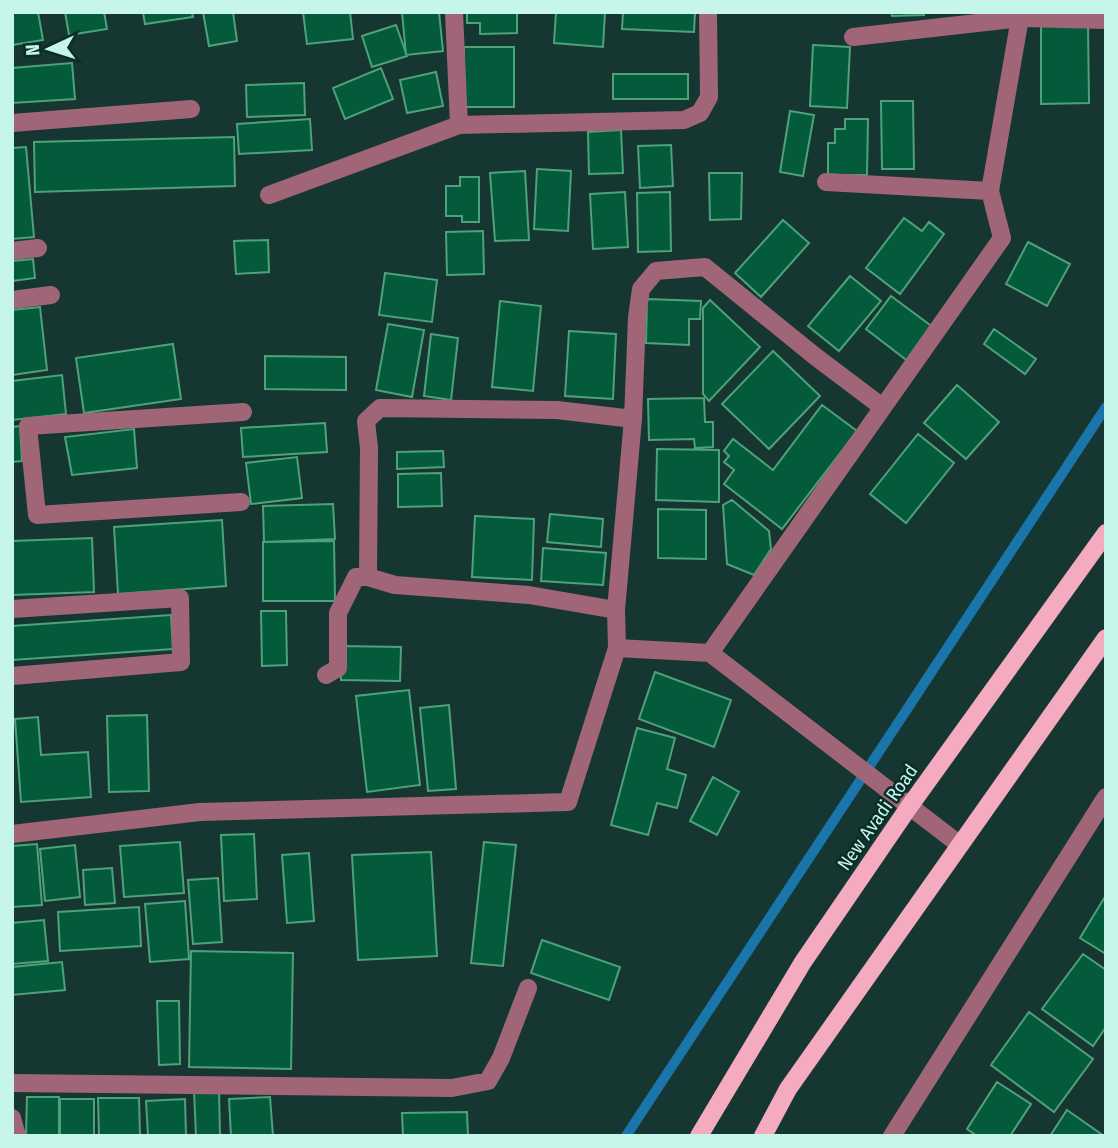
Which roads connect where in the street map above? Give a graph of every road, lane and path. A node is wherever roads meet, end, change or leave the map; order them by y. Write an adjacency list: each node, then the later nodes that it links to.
1 (454, 12): 8 (street)
2 (708, 12): 8 (street)
3 (1021, 15): 4 (street); 5 (street); 10 (street)
4 (1106, 20)
5 (853, 37)
6 (191, 109): 7 (street)
7 (12, 123)
8 (459, 125): 11 (street)
9 (826, 182): 10 (street)
10 (990, 191): 16 (street)
11 (269, 195)
12 (38, 248): 13 (street)
13 (12, 251)
14 (51, 295): 15 (street)
15 (12, 300)
16 (881, 406): 18 (street); 28 (street)
17 (243, 412): 19 (street)
18 (633, 419): 23 (street); 25 (street)
19 (31, 469): 20 (street); 21 (street)
20 (12, 471)
21 (242, 502)
22 (1106, 533): 32 (main road, New Avadi Road)
23 (368, 577): 25 (street); 29 (street)
24 (12, 609): 30 (street)
25 (616, 610): 27 (street)
26 (1106, 638): 34 (main road)
27 (617, 648): 28 (street); 33 (street)
28 (710, 653): 32 (street)
29 (326, 675)
30 (12, 676)
31 (1106, 797): 41 (street)
32 (909, 807): 34 (street); 39 (main road, New Avadi Road)
33 (12, 834)
34 (960, 845): 40 (main road)
35 (528, 988): 36 (street)
36 (12, 1083)
37 (12, 1118): 38 (street)
38 (17, 1136)
39 (699, 1136)
40 (763, 1136)
41 (892, 1136)

